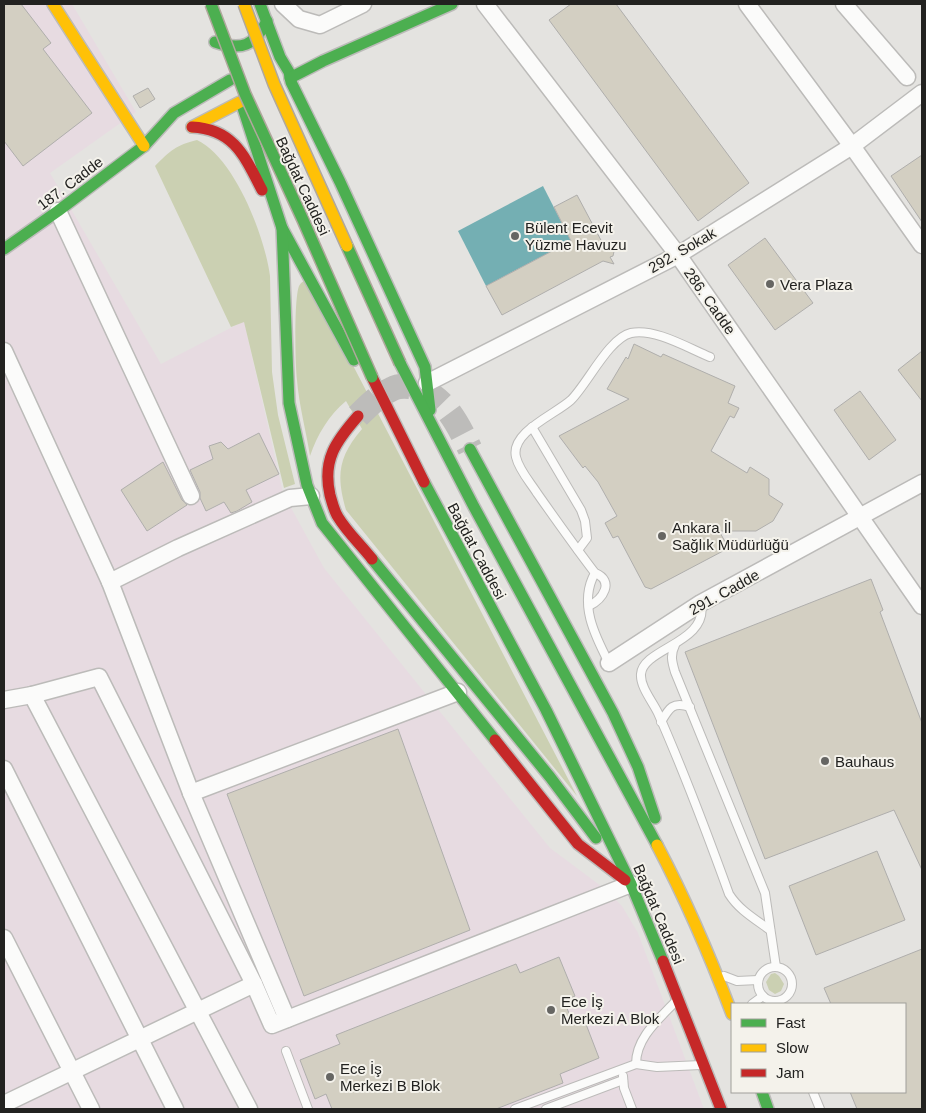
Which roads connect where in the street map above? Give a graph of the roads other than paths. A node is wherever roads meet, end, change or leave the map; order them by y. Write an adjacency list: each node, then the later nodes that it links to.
1 (53, 4): 25 (main road)
2 (211, 4): 38 (main road, Bağdat Caddesi, bridge)
3 (244, 4): 37 (main road, Bağdat Caddesi, bridge)
4 (260, 4): 12 (main road)
5 (284, 4): 6 (street)
6 (363, 4)
7 (452, 4): 15 (main road)
8 (485, 4): 31 (street, 286. Cadde)
9 (747, 4): 26 (street)
10 (844, 4): 17 (street)
11 (202, 12): 13 (main road)
12 (267, 21): 13 (main road); 14 (main road)
13 (215, 42): 16 (main road)
14 (281, 58): 15 (main road); 16 (main road); 18 (main road)
15 (323, 60): 18 (main road)
16 (230, 77): 20 (main road); 25 (main road)
17 (907, 77)
18 (290, 80): 21 (main road); 22 (main road)
19 (922, 93): 26 (street, 292. Sokak)
20 (241, 103): 21 (main road); 23 (main road); 24 (main road)
21 (269, 110): 22 (main road); 24 (main road)
22 (305, 113): 34 (main road)
23 (192, 127): 25 (main road); 28 (main road)
24 (250, 135): 28 (main road)
25 (148, 142): 27 (main road, 187. Cadde)
26 (852, 146): 29 (street); 31 (street, 292. Sokak)
27 (58, 211): 30 (main road, 187. Cadde); 41 (street)
28 (282, 228): 38 (main road); 42 (main road)
29 (922, 244)
30 (4, 250)
31 (678, 254): 34 (street, 292. Sokak); 43 (street, 286. Cadde)
32 (4, 351): 46 (street)
33 (710, 357): 36 (lane)
34 (427, 384): 37 (main road)
35 (358, 416): 60 (main road)
36 (532, 427): 44 (lane); 44 (lane)
37 (432, 428): 59 (main road, Bağdat Caddesi)
38 (404, 444): 60 (main road, Bağdat Caddesi)
39 (470, 449): 59 (main road)
40 (922, 483): 43 (street, 291. Cadde)
41 (191, 496)
42 (311, 496): 46 (street); 52 (main road)
43 (860, 518): 47 (street, 291. Cadde); 49 (street, 286. Cadde)
44 (578, 550): 45 (lane)
45 (595, 574): 48 (lane); 48 (lane)
46 (110, 582): 58 (street)
47 (701, 603): 50 (lane); 51 (street, 291. Cadde)
48 (589, 606): 51 (lane)
49 (922, 606)
50 (675, 645): 55 (lane); 56 (lane)
51 (609, 663)
52 (458, 692): 58 (street); 60 (main road)
53 (32, 695): 54 (street); 66 (street); 71 (street)
54 (4, 700)
55 (690, 707): 56 (lane); 61 (lane)
56 (661, 722): 61 (lane)
57 (4, 769): 74 (street)
58 (191, 793): 73 (street)
59 (674, 877): 64 (main road, Bağdat Caddesi)
60 (631, 884): 68 (main road, Bağdat Caddesi); 73 (street)
61 (770, 930): 63 (lane)
62 (4, 938): 79 (street)
63 (776, 967): 65 (lane); 69 (lane)
64 (716, 972): 65 (lane); 72 (main road, Bağdat Caddesi)
65 (758, 980): 67 (lane)
66 (254, 984): 71 (street); 73 (street)
67 (763, 996): 69 (lane); 70 (lane)
68 (679, 998): 76 (lane); 77 (main road, Bağdat Caddesi)
69 (782, 1002)
70 (753, 1003)
71 (198, 1010): 74 (street); 86 (street)
72 (731, 1011)
73 (286, 1019)
74 (140, 1040): 79 (street); 85 (street)
75 (286, 1052): 87 (lane)
76 (636, 1064): 77 (lane); 78 (lane)
77 (703, 1064): 91 (main road, Bağdat Caddesi)
78 (622, 1069): 80 (lane); 88 (lane)
79 (72, 1072): 83 (street); 84 (street)
80 (623, 1080): 89 (lane); 90 (lane)
81 (762, 1093): 92 (main road)
82 (814, 1093): 93 (lane)
83 (4, 1104)
84 (91, 1109)
85 (175, 1109)
86 (250, 1109)
87 (308, 1109)
88 (516, 1109)
89 (546, 1109)
90 (632, 1109)
91 (721, 1109)
92 (768, 1109)
93 (820, 1109)

